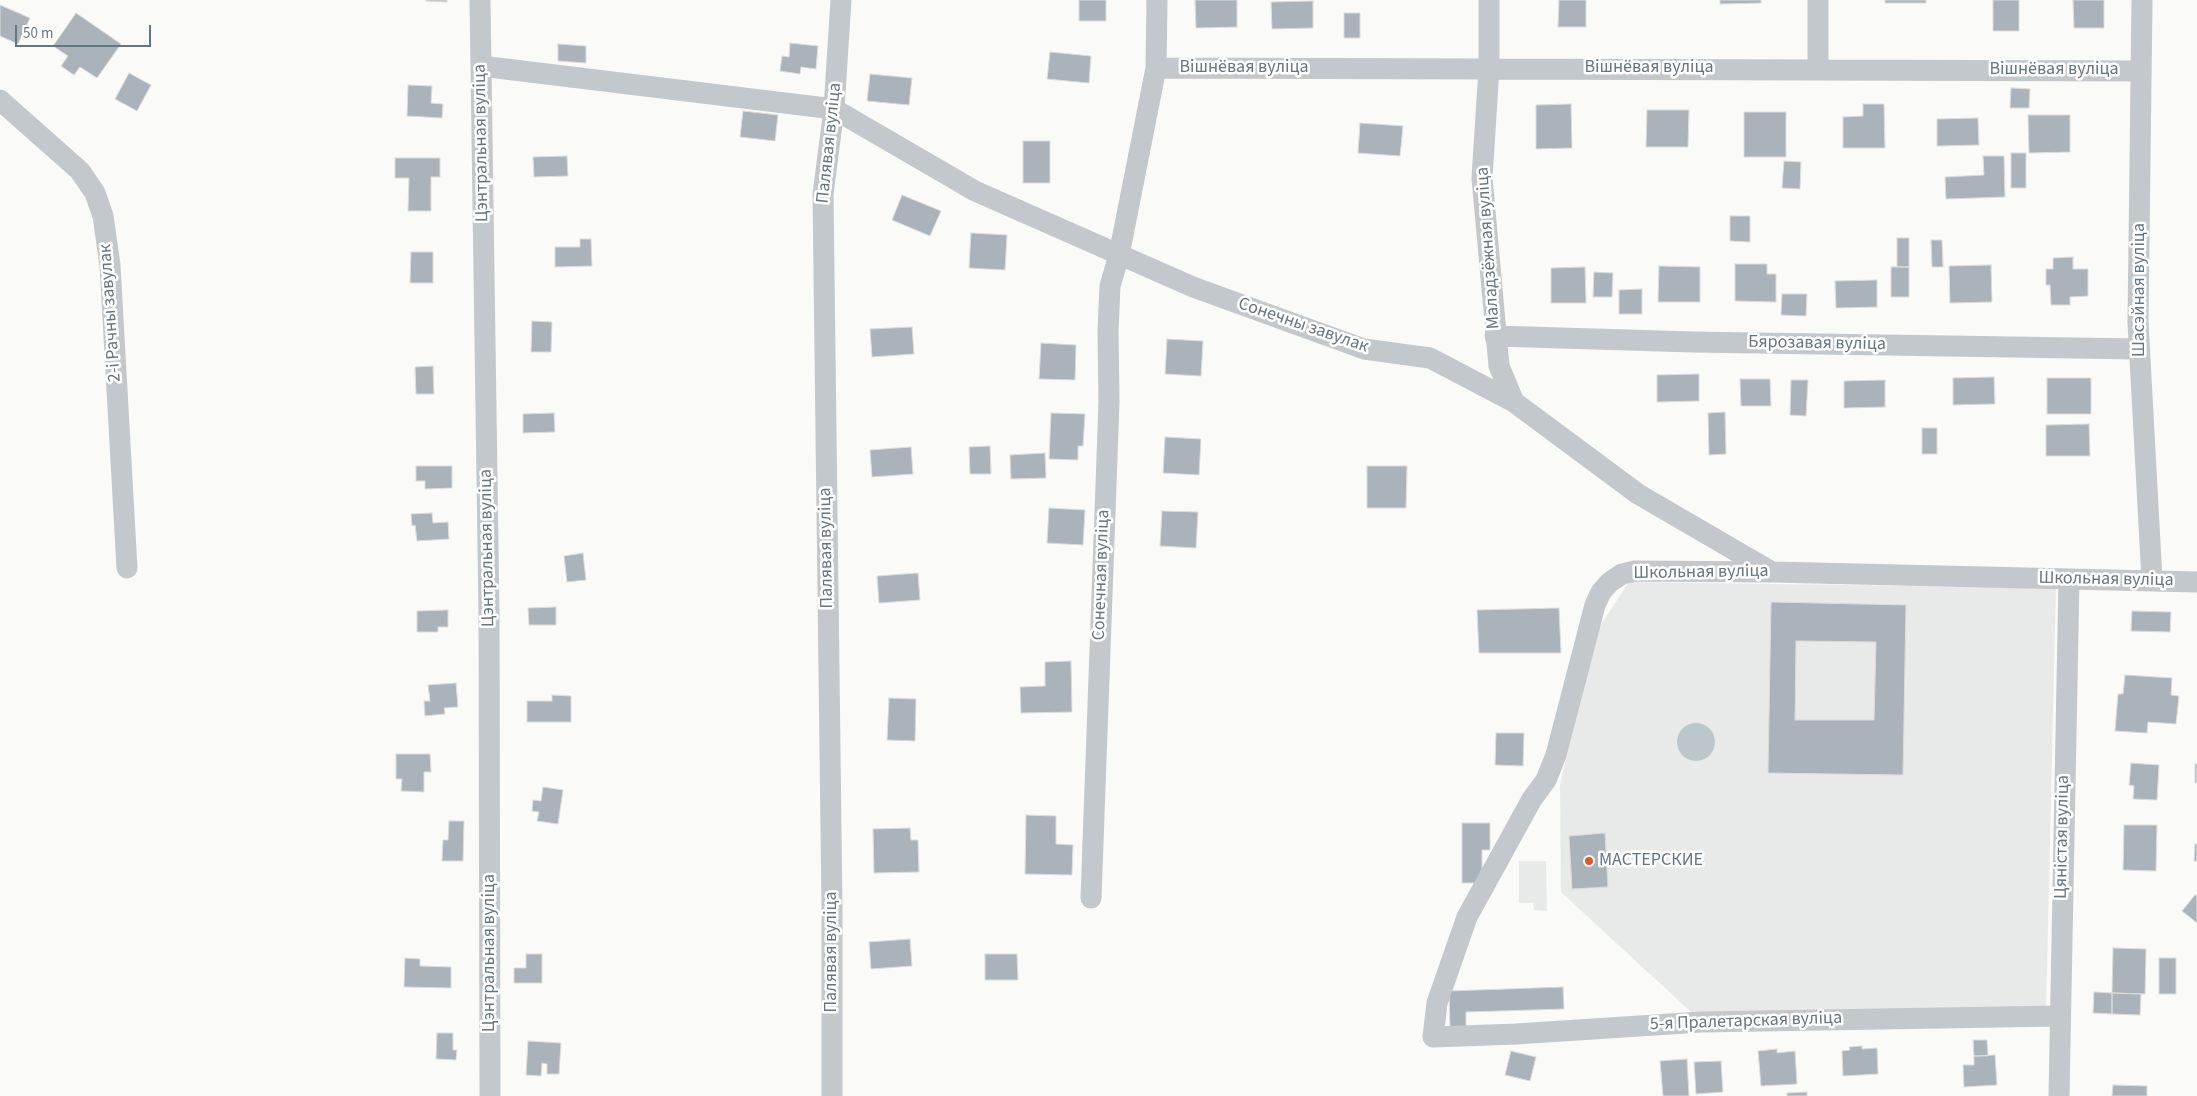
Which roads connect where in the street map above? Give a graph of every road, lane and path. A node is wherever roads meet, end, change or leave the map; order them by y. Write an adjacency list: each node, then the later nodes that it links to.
1 (480, 0): 7 (street, Цэнтральная вуліца)
2 (840, 0): 13 (street, Палявая вуліца)
3 (1156, 0): 8 (street)
4 (1489, 0): 9 (street, Маладзёжная вуліца)
5 (1818, 0): 10 (street)
6 (2142, 0): 11 (street, Шасэйная вуліца)
7 (481, 66): 13 (street); 26 (street, Цэнтральная вуліца)
8 (1156, 68): 9 (street, Вішнёвая вуліца); 14 (street)
9 (1489, 68): 10 (street, Вішнёвая вуліца); 15 (street, Маладзёжная вуліца)
10 (1818, 69): 11 (street, Вішнёвая вуліца)
11 (2142, 71): 16 (street, Шасэйная вуліца)
12 (0, 100): 18 (street, 2-і Рачны завулак)
13 (834, 109): 14 (street, Сонечны завулак); 27 (street, Палявая вуліца)
14 (1120, 254): 17 (street, Сонечны завулак); 23 (street, Сонечная вуліца)
15 (1495, 336): 16 (street, Бярозавая вуліца); 17 (street, Маладзёжная вуліца)
16 (2139, 349): 21 (street, Шасэйная вуліца)
17 (1514, 402): 19 (street, Сонечны завулак)
18 (127, 568)
19 (1772, 572): 20 (street, Школьная вуліца); 25 (street, Школьная вуліца)
20 (2069, 579): 21 (street, Школьная вуліца); 24 (street, Цяністая вуліца)
21 (2152, 580): 22 (street, Школьная вуліца)
22 (2197, 582)
23 (1090, 898)
24 (2059, 1016): 25 (street, 5-я Пралетарская вуліца); 28 (street, Цяністая вуліца)
25 (1432, 1037)
26 (490, 1096)
27 (832, 1096)
28 (2059, 1096)

